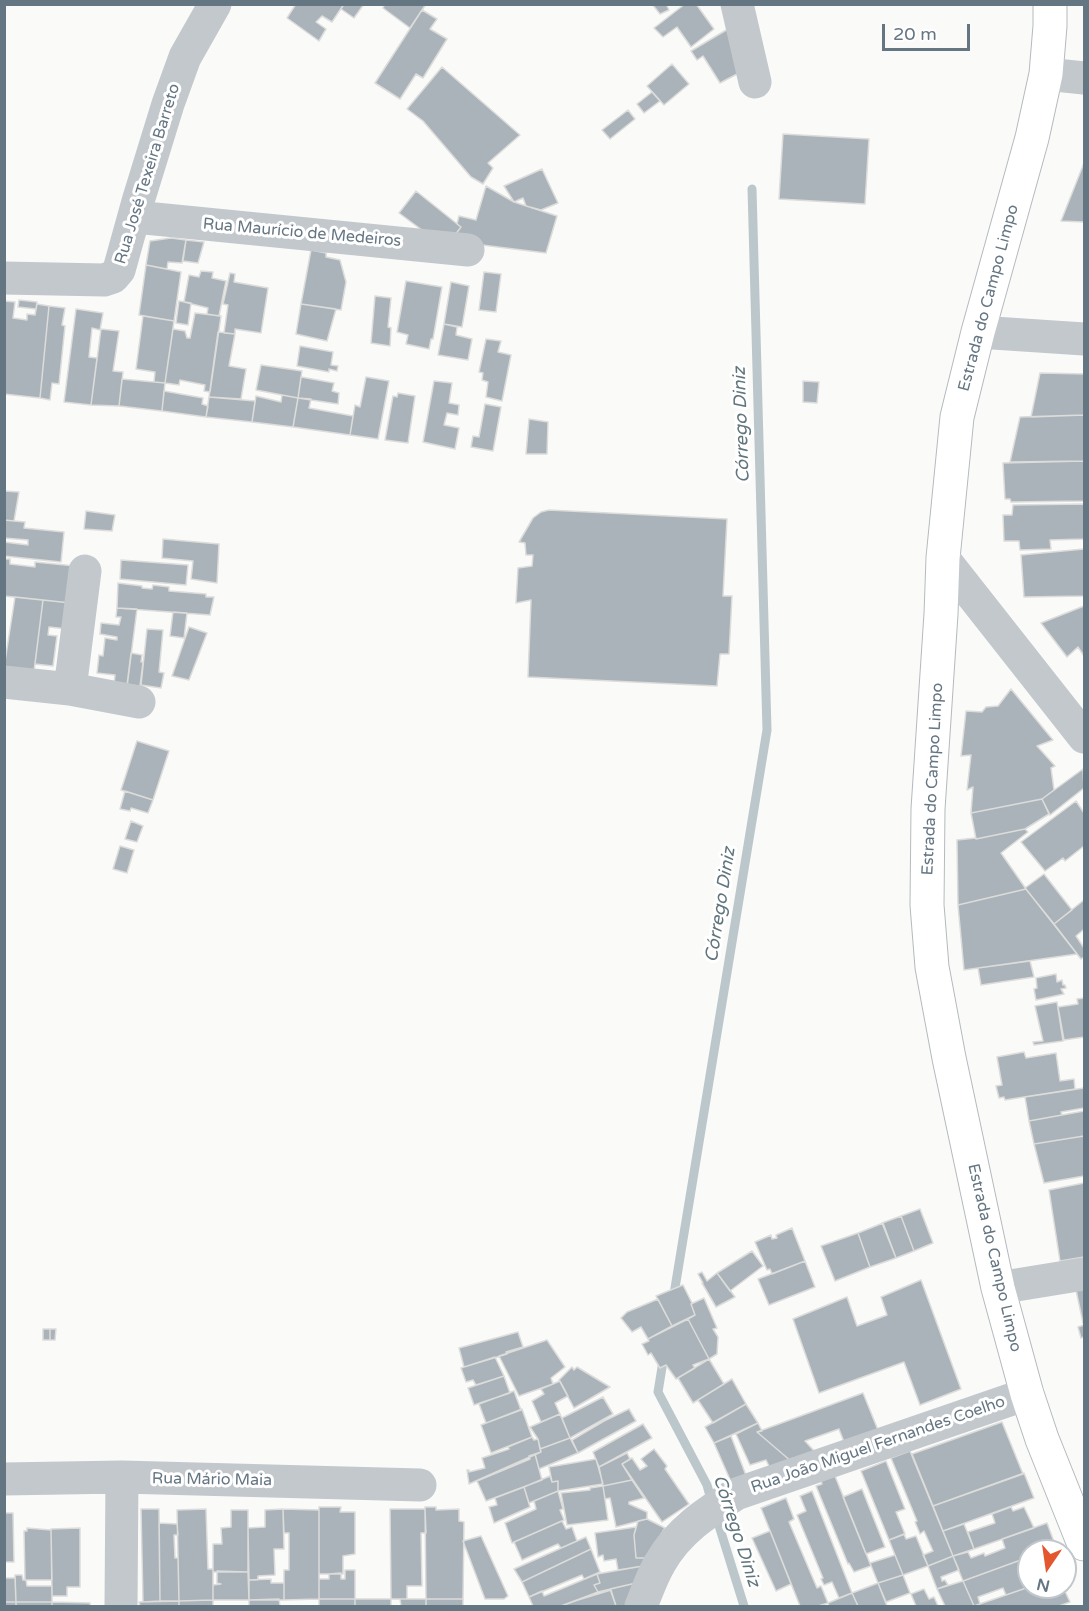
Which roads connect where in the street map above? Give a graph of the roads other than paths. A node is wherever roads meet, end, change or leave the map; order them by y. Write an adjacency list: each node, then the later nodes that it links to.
1 (215, 4): 7 (street, Rua José Texeira Barreto)
2 (737, 4): 6 (street)
3 (1050, 4): 4 (main road, Estrada do Campo Limpo)
4 (1046, 74): 5 (street); 10 (main road, Estrada do Campo Limpo)
5 (1084, 78)
6 (755, 82)
7 (135, 217): 8 (street, Rua Maurício de Medeiros); 9 (street, Rua José Texeira Barreto)
8 (468, 250)
9 (4, 278)
10 (978, 332): 11 (street); 12 (main road, Estrada do Campo Limpo)
11 (1084, 339)
12 (943, 558): 17 (street); 19 (main road, Estrada do Campo Limpo)
13 (85, 571): 15 (street)
14 (4, 682): 15 (street)
15 (70, 689): 16 (street)
16 (139, 702)
17 (1084, 737)
18 (1084, 1274): 19 (street)
19 (998, 1288): 20 (main road, Estrada do Campo Limpo)
20 (1027, 1394): 24 (main road, Estrada do Campo Limpo); 26 (street, Rua João Miguel Fernandes Coelho)
21 (122, 1477): 22 (street, Rua Mário Maia); 23 (street, Rua Mário Maia); 25 (street)
22 (4, 1479)
23 (420, 1485)
24 (1084, 1544)
25 (121, 1606)
26 (642, 1606)

